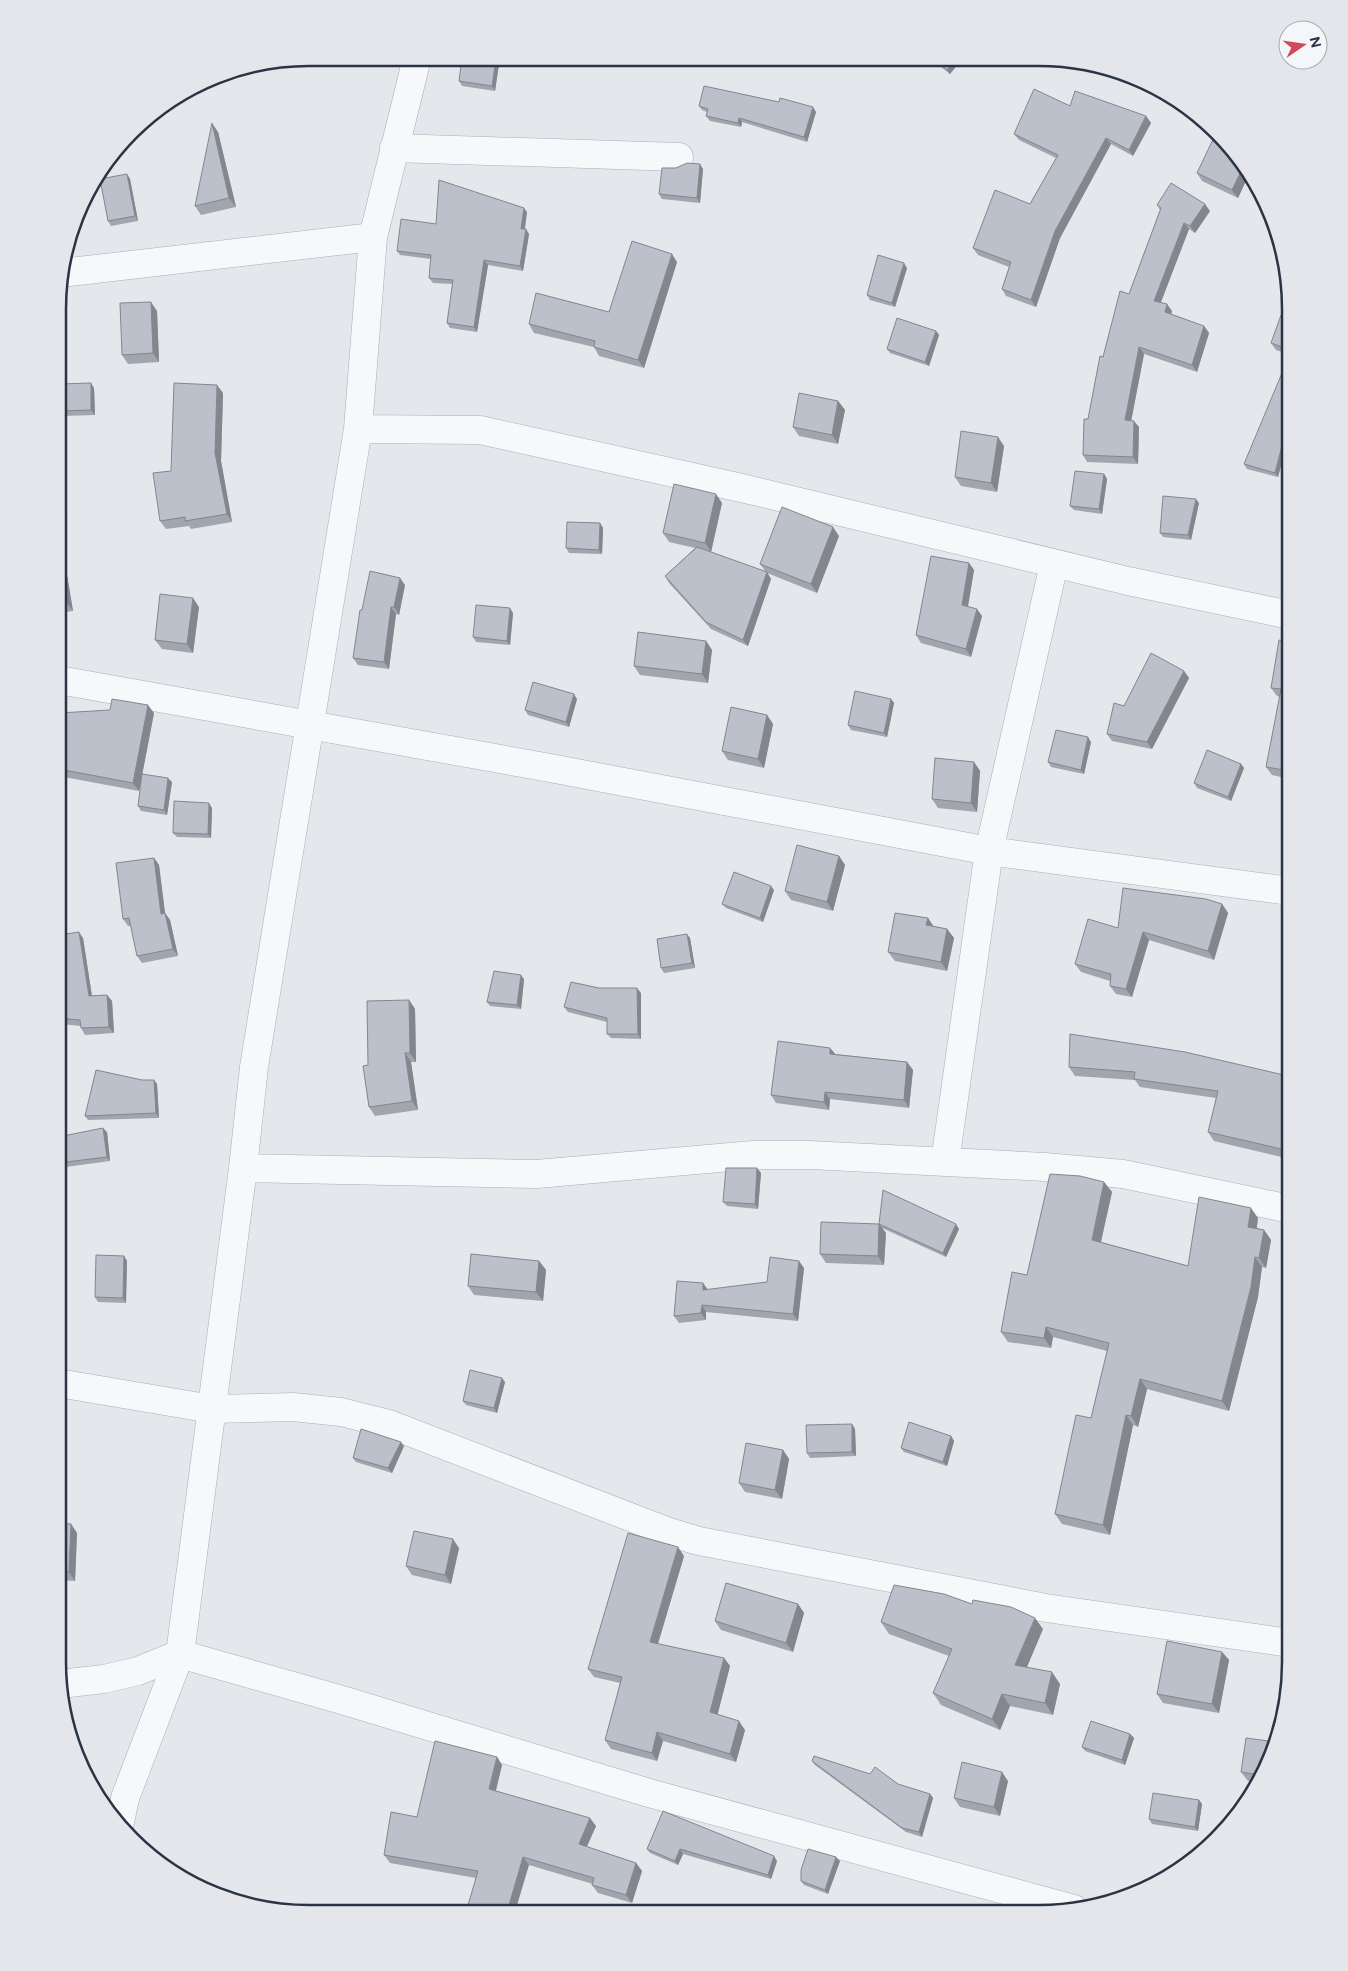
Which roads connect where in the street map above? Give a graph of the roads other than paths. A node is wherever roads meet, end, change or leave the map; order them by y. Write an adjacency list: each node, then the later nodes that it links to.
1 (415, 66): 2 (street)
2 (394, 148): 3 (street); 4 (street)
3 (679, 157)
4 (373, 237): 5 (street); 6 (street)
5 (69, 271)
6 (358, 429): 7 (street); 10 (street)
7 (1054, 564): 8 (street); 11 (street)
8 (1282, 613)
9 (66, 681): 10 (street)
10 (308, 726): 11 (street); 14 (street)
11 (989, 851): 12 (street); 13 (street)
12 (1282, 890)
13 (945, 1162): 14 (street); 15 (street)
14 (243, 1168): 17 (street)
15 (1282, 1207)
16 (66, 1384): 17 (street)
17 (212, 1409): 18 (street); 19 (street)
18 (1282, 1642)
19 (180, 1654): 20 (street); 21 (street); 22 (street)
20 (67, 1683)
21 (122, 1816)
22 (1056, 1904)

